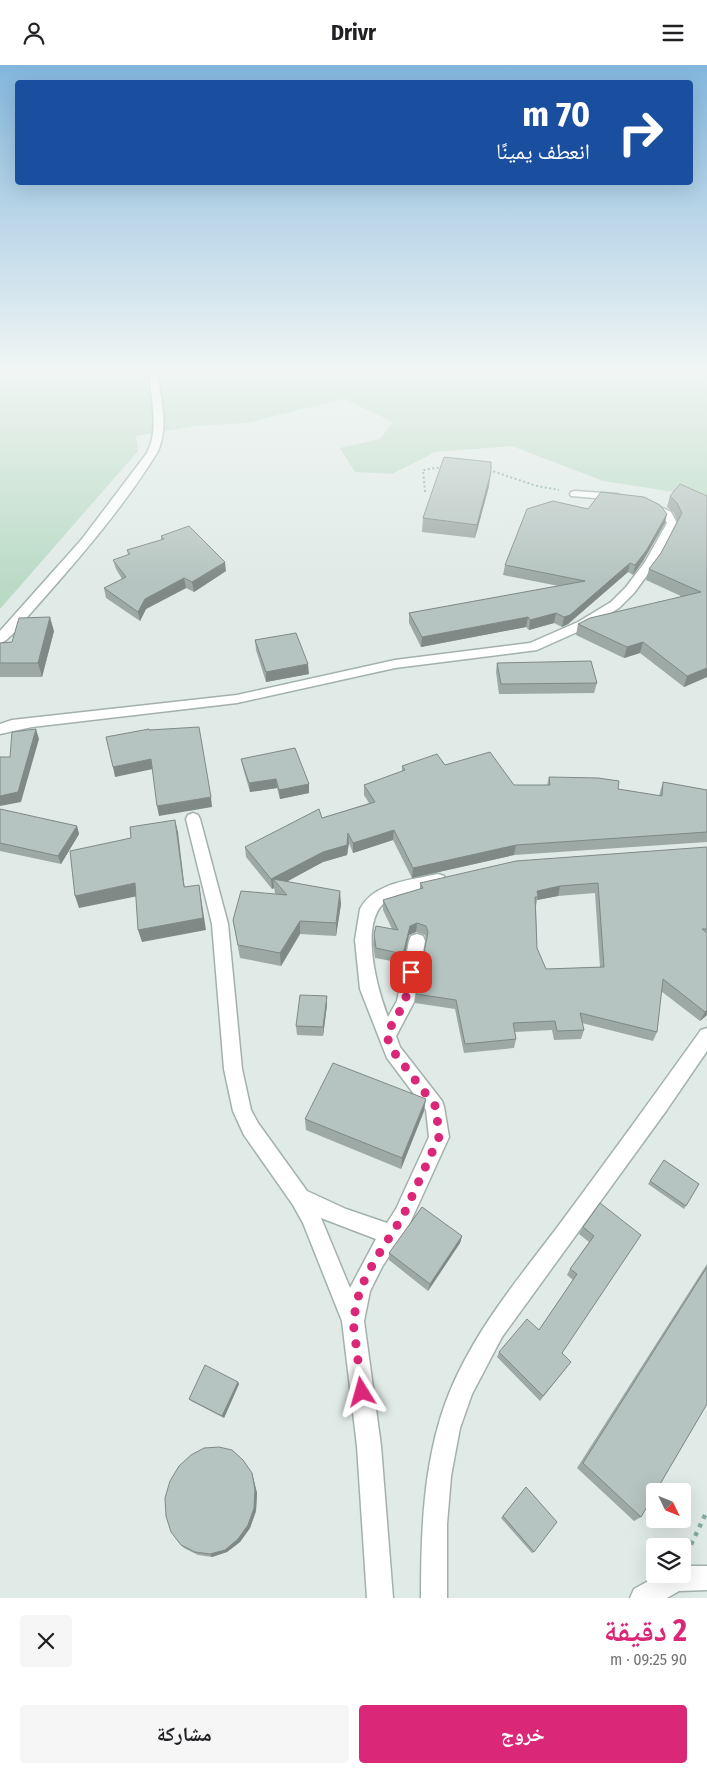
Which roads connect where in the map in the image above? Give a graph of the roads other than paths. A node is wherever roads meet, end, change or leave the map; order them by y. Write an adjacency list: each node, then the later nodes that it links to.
1 (157, 441): 3 (street)
2 (575, 494): 4 (street)
3 (0, 639)
4 (0, 729)
5 (193, 819): 10 (street)
6 (452, 877): 8 (street)
7 (417, 941): 8 (street)
8 (386, 1035): 11 (street)
9 (707, 1036): 15 (street)
10 (300, 1198): 11 (street); 12 (street)
11 (391, 1234): 12 (street)
12 (353, 1321): 14 (street)
13 (707, 1578): 16 (street)
14 (380, 1598)
15 (434, 1598)
16 (643, 1598)

